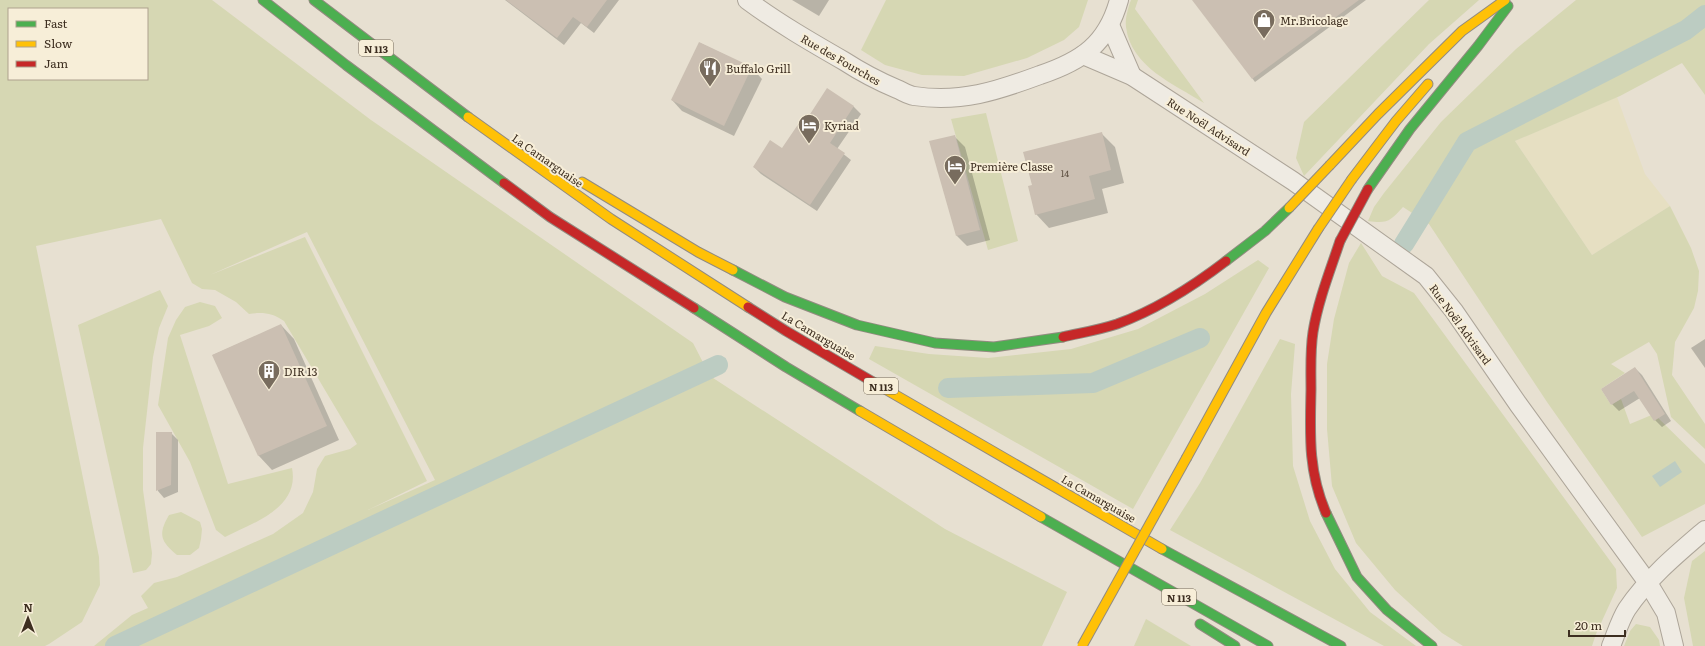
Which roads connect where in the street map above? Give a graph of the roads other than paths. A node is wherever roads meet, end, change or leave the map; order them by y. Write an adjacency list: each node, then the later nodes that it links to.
1 (263, 0): 17 (highway, N 113)
2 (314, 0): 13 (highway, La Camarguaise / N 113)
3 (747, 0): 10 (street, Rue des Fourches)
4 (1119, 0): 8 (street, Rue des Fourches)
5 (1505, 0): 15 (highway, bridge)
6 (1510, 0): 9 (highway)
7 (1513, 0): 25 (highway, bridge)
8 (1110, 25): 10 (street, Rue des Fourches); 11 (street)
9 (1476, 32)
10 (1083, 55): 11 (street, Rue Noël Advisard)
11 (1132, 76): 18 (street, Rue Noël Advisard)
12 (1435, 76): 21 (highway, bridge)
13 (438, 96): 14 (highway); 24 (highway, La Camarguaise / N 113)
14 (541, 158)
15 (575, 178)
16 (1705, 530): 18 (street)
17 (1091, 547): 19 (highway); 23 (highway, N 113)
18 (1648, 583): 26 (street); 27 (street, Rue Noël Advisard)
19 (1141, 584)
20 (1191, 619): 22 (highway)
21 (1082, 646)
22 (1235, 646)
23 (1268, 646)
24 (1341, 646)
25 (1432, 646)
26 (1611, 646)
27 (1674, 646)

